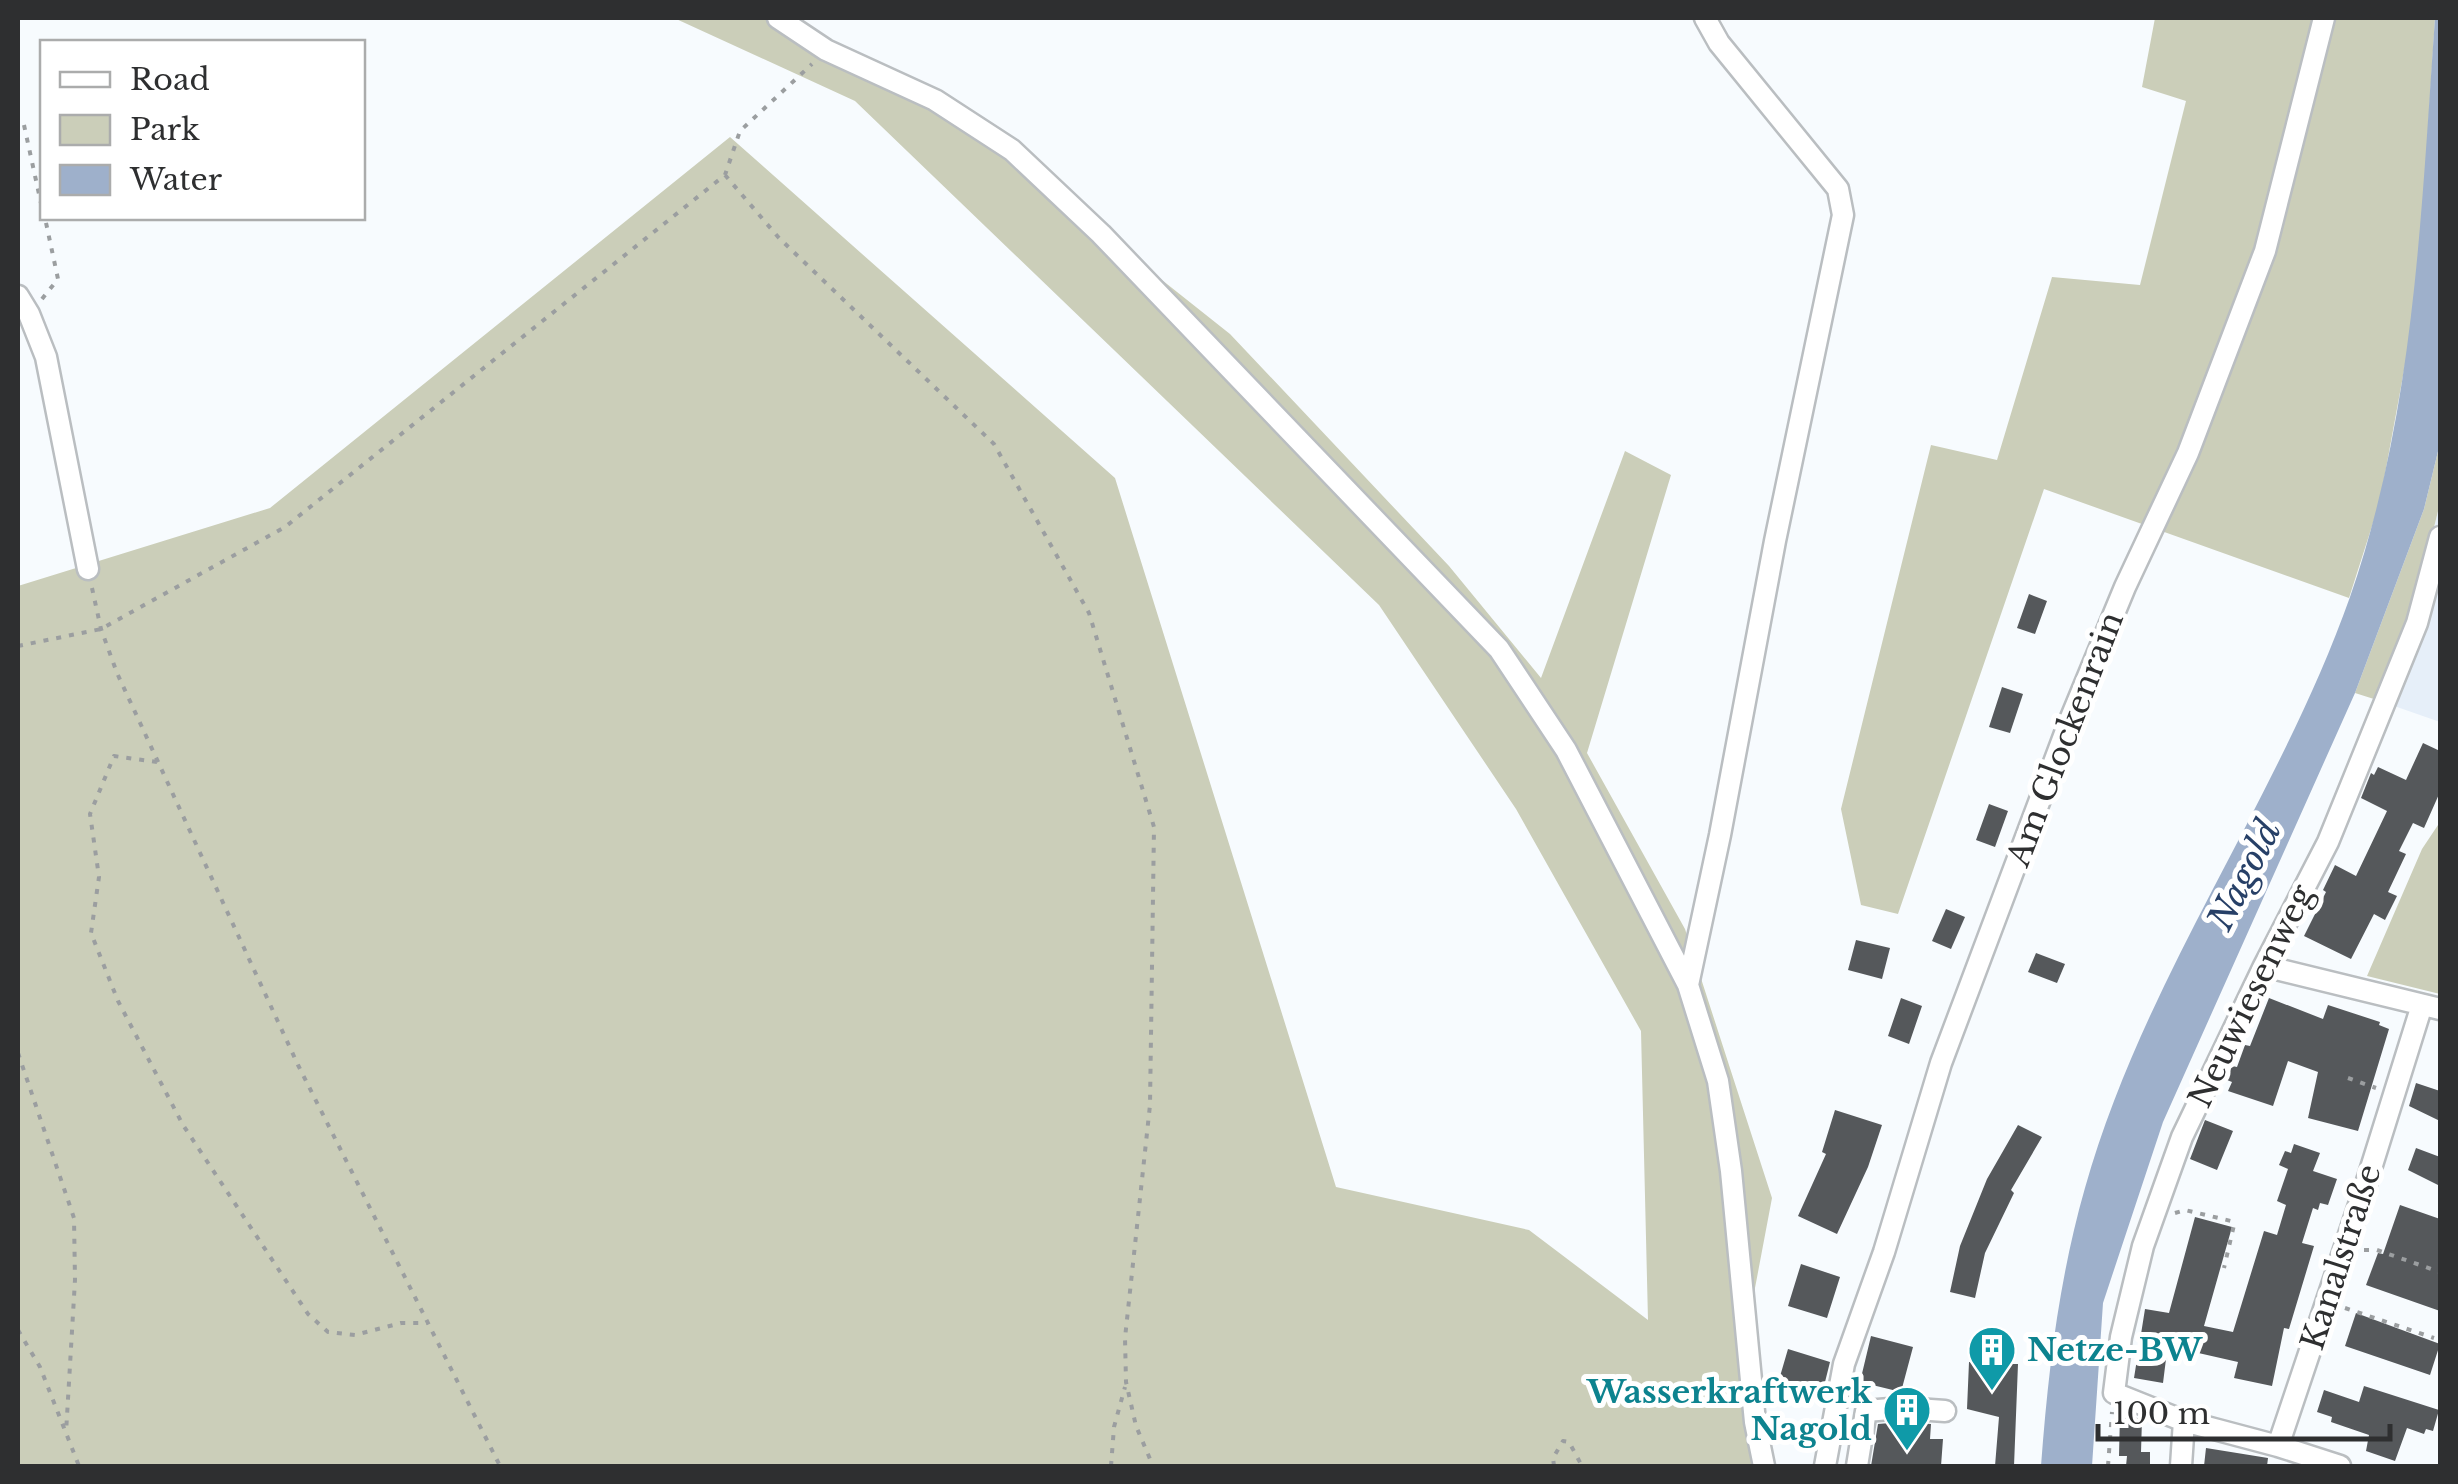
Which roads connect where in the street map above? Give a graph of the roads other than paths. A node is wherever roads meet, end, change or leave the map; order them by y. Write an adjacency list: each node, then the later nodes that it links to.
1 (778, 18): 8 (street)
2 (1705, 18): 8 (street)
3 (2324, 18): 14 (street, Am Glockenrain)
4 (18, 296): 6 (street)
5 (2440, 537): 7 (street, Neuwiesenweg)
6 (88, 568)
7 (2264, 966): 9 (street); 11 (street, Neuwiesenweg)
8 (1688, 985): 13 (street)
9 (2431, 1007): 12 (street, Kanalstraße)
10 (1945, 1412): 15 (street)
11 (2184, 1421): 12 (street); 16 (street)
12 (2278, 1446): 17 (street)
13 (1764, 1466)
14 (1825, 1466)
15 (1856, 1466)
16 (2182, 1466)
17 (2340, 1466)

